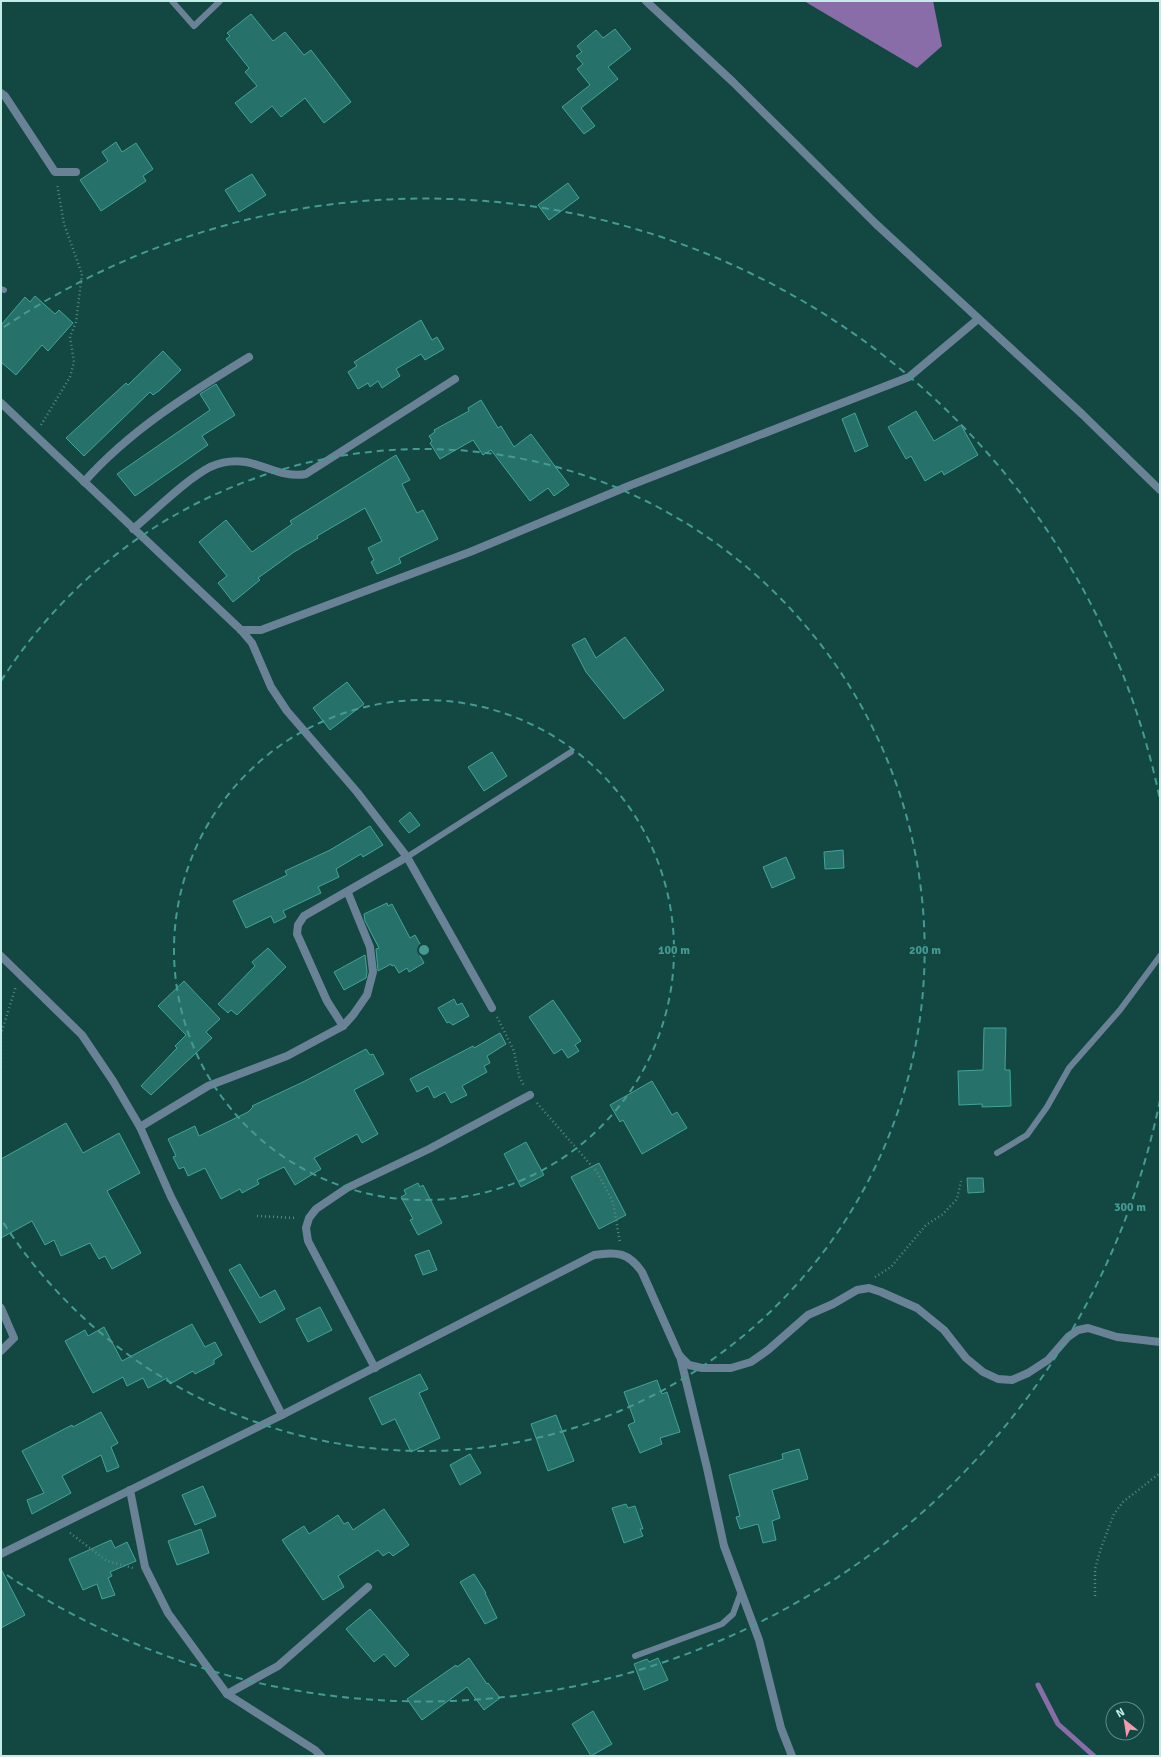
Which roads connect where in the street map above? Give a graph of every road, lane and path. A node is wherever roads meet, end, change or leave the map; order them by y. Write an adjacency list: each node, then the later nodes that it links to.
1 (172, 1): 2 (lane)
2 (220, 1)
3 (646, 1): 7 (street)
4 (1, 93): 5 (street)
5 (55, 172): 6 (street); 11 (path)
6 (76, 172)
7 (978, 319): 13 (street); 15 (street)
8 (249, 357): 12 (street)
9 (455, 379): 14 (street)
10 (1, 403): 11 (street)
11 (35, 436): 12 (street)
12 (84, 482): 14 (street)
13 (1160, 490)
14 (133, 529): 15 (street)
15 (241, 630): 17 (street)
16 (571, 752): 17 (lane)
17 (407, 857): 18 (street); 22 (street)
18 (348, 893): 23 (street); 23 (street)
19 (1, 956): 21 (street)
20 (1160, 956): 27 (lane)
21 (19, 974): 24 (path); 26 (street)
22 (492, 1008): 25 (path)
23 (343, 1026): 26 (street)
24 (1, 1067)
25 (530, 1095): 30 (street); 31 (path)
26 (140, 1127): 38 (street)
27 (997, 1153)
28 (961, 1181): 32 (path)
29 (257, 1216): 30 (path)
30 (309, 1218): 37 (street)
31 (623, 1255): 36 (street); 37 (street)
32 (874, 1277)
33 (1, 1308): 35 (street)
34 (1160, 1342): 36 (street)
35 (1, 1351)
36 (679, 1355): 45 (street)
37 (374, 1368): 38 (street)
38 (282, 1415): 40 (street)
39 (1160, 1473): 46 (path)
40 (130, 1490): 41 (street); 43 (street)
41 (62, 1523): 42 (street); 43 (path)
42 (1, 1554)
43 (148, 1573): 48 (street)
44 (368, 1587): 48 (street)
45 (741, 1591): 47 (lane); 50 (street)
46 (1095, 1596)
47 (635, 1656)
48 (227, 1694): 49 (street)
49 (321, 1756)
50 (792, 1756)

